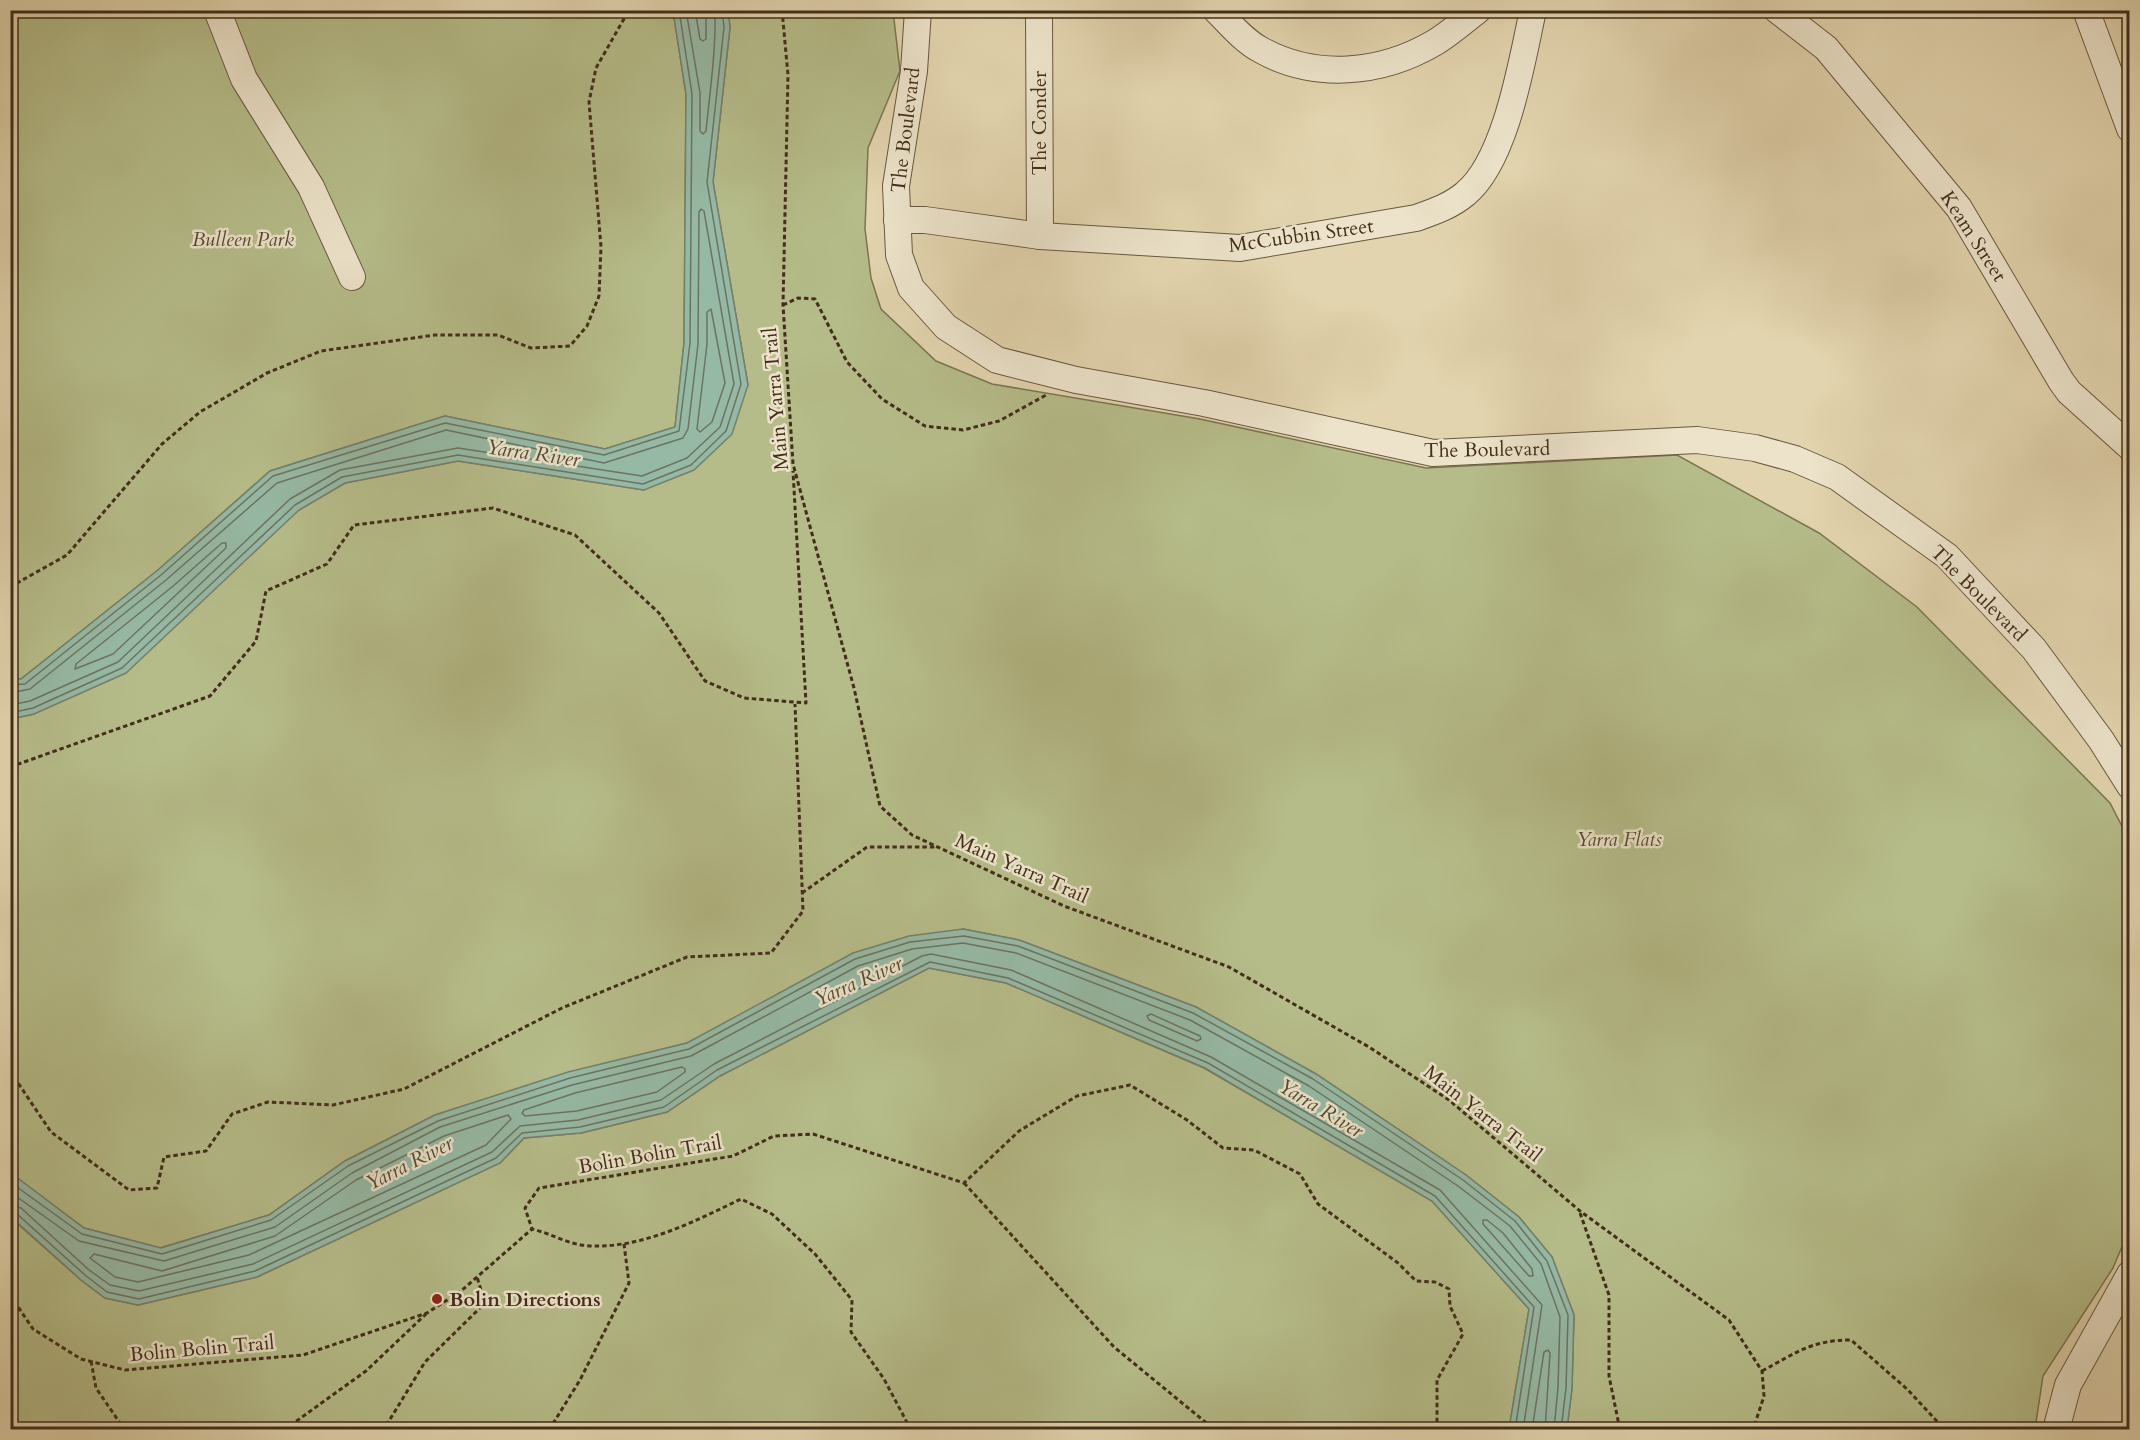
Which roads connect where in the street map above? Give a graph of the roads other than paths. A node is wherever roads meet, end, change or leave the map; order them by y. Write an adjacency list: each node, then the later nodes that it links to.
1 (217, 10): 12 (street)
2 (918, 10): 10 (street, The Boulevard)
3 (1039, 10): 11 (street, The Conder)
4 (1216, 10): 5 (street)
5 (1478, 10)
6 (1533, 10): 11 (street, McCubbin Street)
7 (2086, 10): 9 (street)
8 (1777, 11): 13 (street, Keam Street)
9 (2130, 129)
10 (897, 220): 11 (street, McCubbin Street); 14 (street, The Boulevard)
11 (1040, 236)
12 (352, 278)
13 (2130, 447)
14 (2130, 786)
15 (2130, 1274): 16 (street)
16 (2056, 1430)

